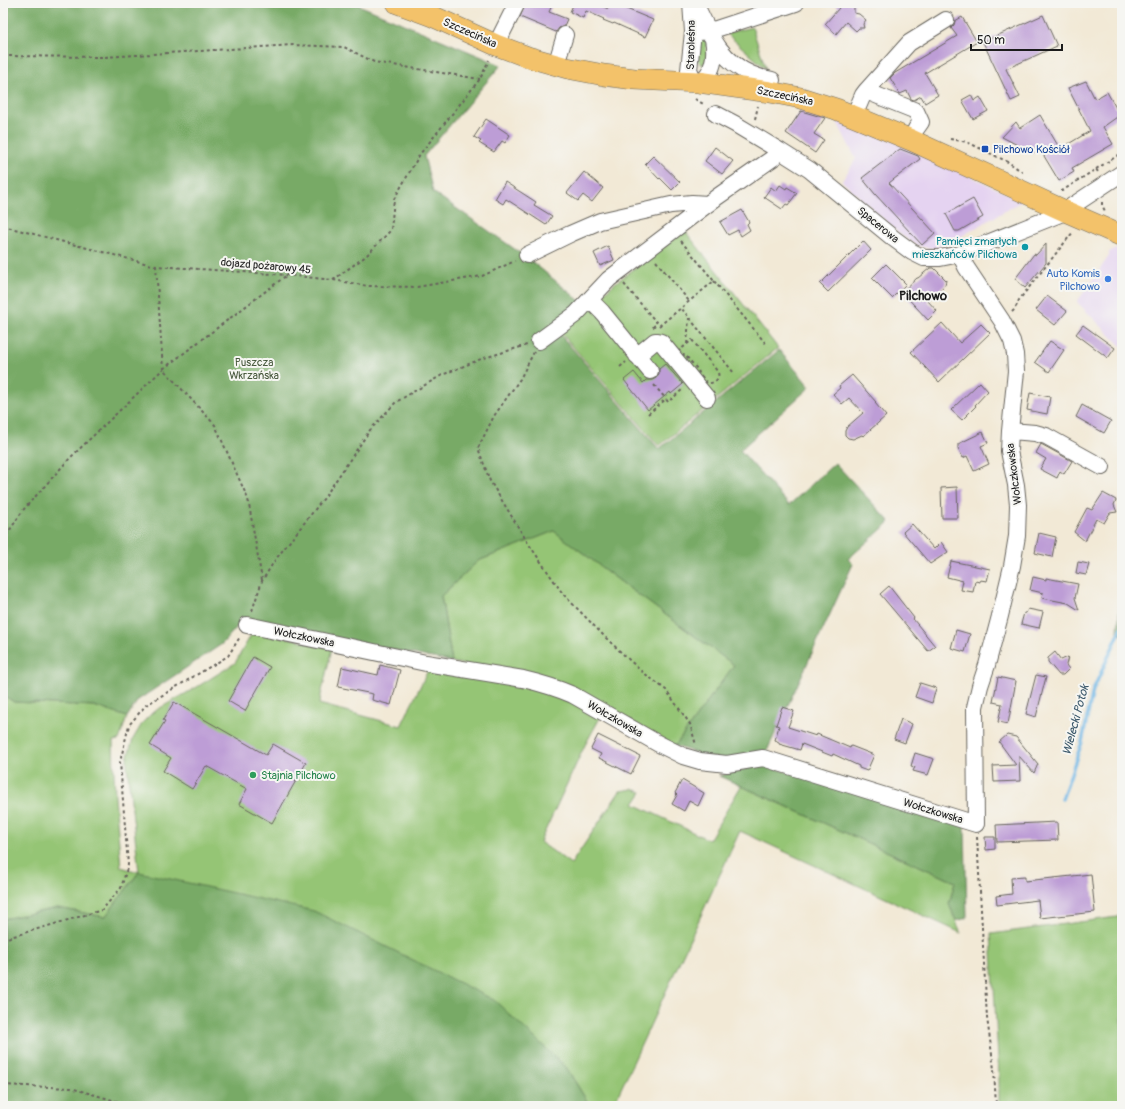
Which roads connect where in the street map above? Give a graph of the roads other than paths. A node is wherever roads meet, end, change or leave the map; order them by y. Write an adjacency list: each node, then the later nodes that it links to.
1 (397, 3): 9 (main road, Szczecińska)
2 (517, 3): 9 (street)
3 (691, 3): 7 (street, Staroleśna)
4 (695, 3): 8 (street, Staroleśna)
5 (796, 3): 8 (street)
6 (946, 20): 12 (street)
7 (693, 32): 8 (street); 11 (street, Staroleśna)
8 (711, 35): 10 (street, Staroleśna); 11 (street, Staroleśna)
9 (499, 40): 11 (main road, Szczecińska)
10 (772, 80): 11 (main road, Szczecińska); 12 (main road, Szczecińska)
11 (698, 81): 12 (main road, Szczecińska)
12 (859, 104): 17 (main road, Szczecińska)
13 (716, 114): 14 (street, Spacerowa)
14 (780, 151): 16 (street); 20 (street, Spacerowa)
15 (1122, 173): 17 (street, Spacerowa)
16 (708, 204): 21 (street); 22 (street)
17 (1070, 208): 18 (main road, Szczecińska); 19 (main road, Szczecińska); 20 (street, Spacerowa)
18 (1116, 220)
19 (1122, 236)
20 (960, 254): 27 (street, Wołczkowska)
21 (527, 255)
22 (590, 300): 23 (street); 24 (street)
23 (540, 341)
24 (638, 356): 25 (street); 26 (street)
25 (650, 371)
26 (707, 398)
27 (1010, 431): 28 (street, Wołczkowska); 29 (street, Wołczkowska)
28 (1102, 467)
29 (247, 625)

